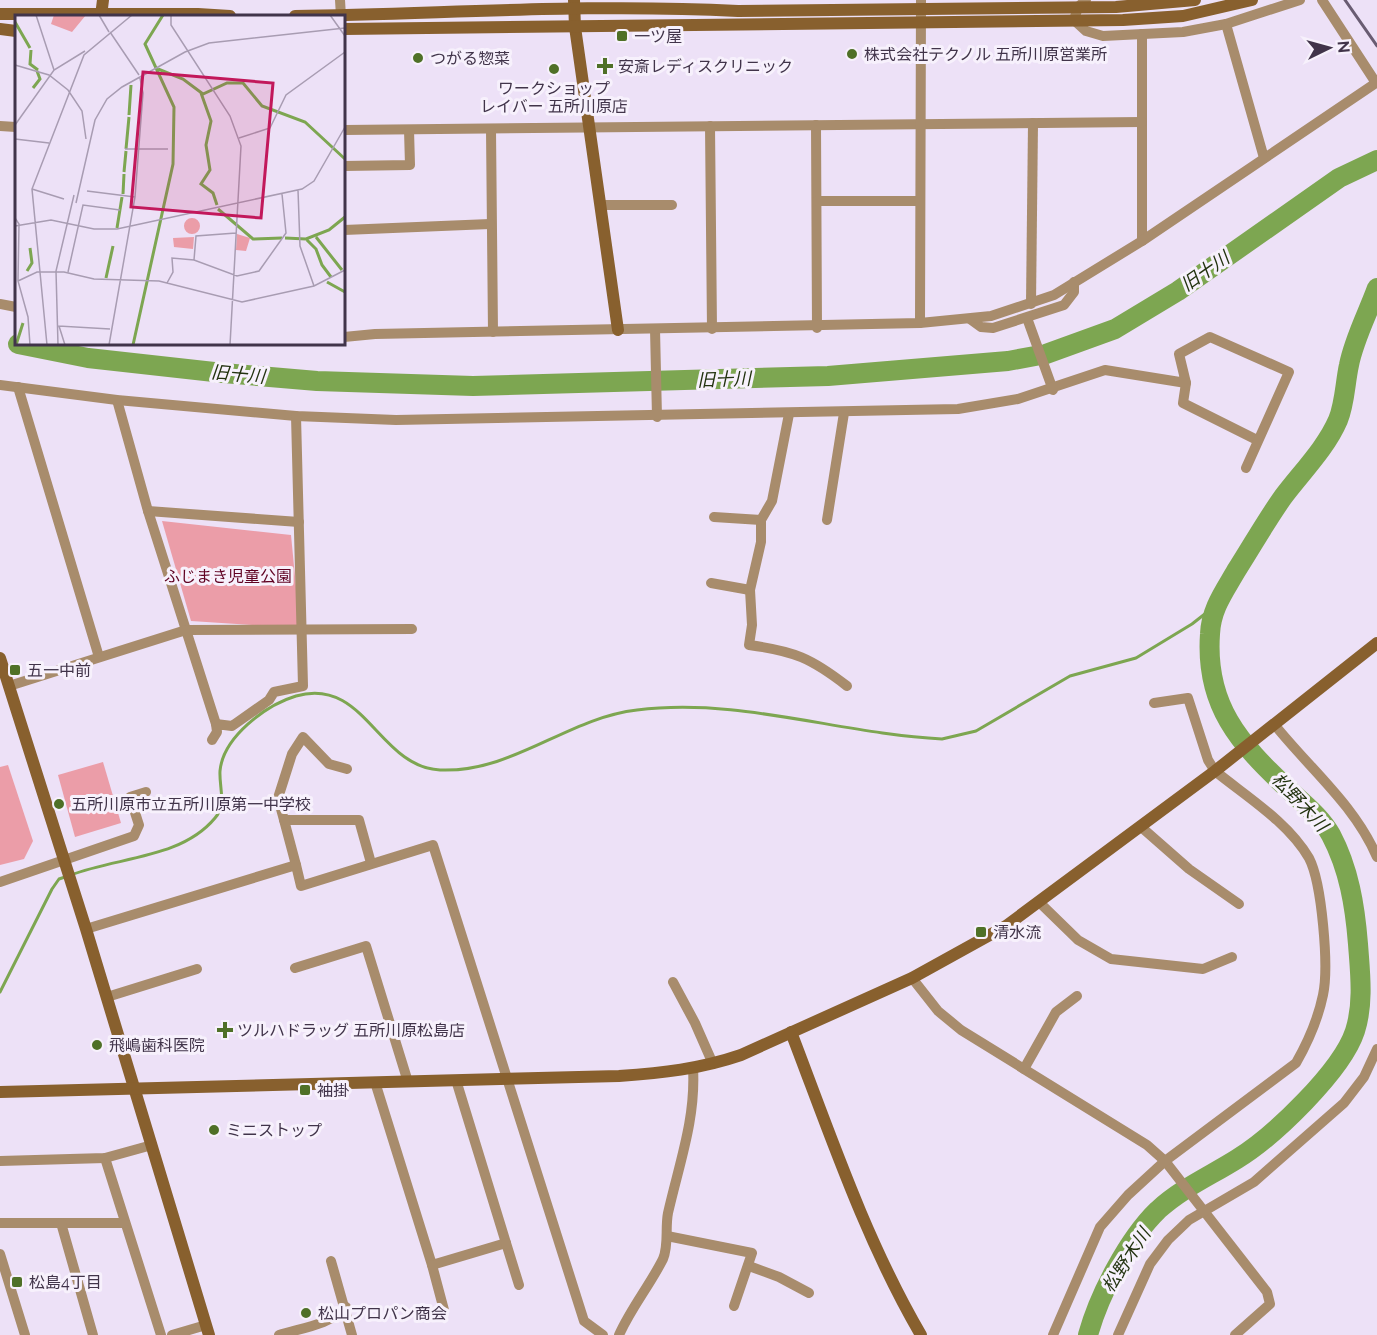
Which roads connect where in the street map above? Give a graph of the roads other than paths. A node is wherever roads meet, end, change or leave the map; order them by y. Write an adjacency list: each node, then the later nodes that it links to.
1 (103, 0): 11 (street)
2 (1195, 0): 6 (street)
3 (1252, 0): 15 (street)
4 (1300, 0): 17 (street)
5 (1322, 0): 34 (street)
6 (1082, 3): 7 (street); 15 (street)
7 (921, 4): 8 (street); 16 (street)
8 (574, 5): 14 (street); 18 (street)
9 (0, 14): 10 (street)
10 (50, 15)
11 (101, 15)
12 (150, 15): 13 (street)
13 (214, 15)
14 (345, 16)
15 (1074, 20): 16 (street); 22 (street)
16 (920, 22): 18 (street); 26 (street)
17 (1226, 24): 22 (street); 34 (street)
18 (575, 27): 19 (street); 30 (street)
19 (345, 28)
20 (0, 29): 21 (street)
21 (15, 31)
22 (1142, 34): 23 (street)
23 (1142, 122): 24 (street); 42 (street)
24 (1033, 123): 26 (street); 45 (street)
25 (816, 125): 26 (street); 28 (street); 36 (street)
26 (921, 125): 37 (street)
27 (0, 126): 29 (street)
28 (710, 126): 30 (street); 50 (street)
29 (15, 127)
30 (591, 128): 33 (street); 38 (street)
31 (345, 130): 32 (street)
32 (409, 130): 33 (street); 35 (street)
33 (491, 130): 40 (street)
34 (1264, 158): 42 (street)
35 (345, 166)
36 (817, 201): 37 (street); 51 (street)
37 (920, 201): 49 (street)
38 (601, 205): 39 (street); 53 (street)
39 (672, 205)
40 (490, 224): 41 (street); 54 (street)
41 (345, 230)
42 (1142, 241): 43 (street)
43 (1074, 282): 45 (street); 48 (street)
44 (0, 303): 46 (street)
45 (1031, 304): 47 (street)
46 (15, 307)
47 (970, 319): 48 (street); 49 (street)
48 (1028, 319): 59 (street)
49 (920, 323): 51 (street)
50 (711, 328): 51 (street); 52 (street)
51 (817, 328)
52 (655, 329): 53 (street); 61 (street)
53 (618, 330): 54 (street)
54 (493, 332): 55 (street)
55 (345, 337)
56 (1186, 383): 59 (street); 65 (street); 65 (street)
57 (0, 385): 58 (street)
58 (18, 387): 60 (street); 78 (street)
59 (1052, 387): 62 (street)
60 (117, 400): 64 (street); 67 (street)
61 (657, 413): 63 (street); 64 (street)
62 (844, 413): 63 (street); 70 (street)
63 (789, 414): 69 (street)
64 (296, 416): 71 (street)
65 (1257, 440): 66 (street)
66 (1246, 468)
67 (148, 511): 71 (street); 76 (street)
68 (714, 517): 69 (street)
69 (761, 520): 73 (street)
70 (827, 520)
71 (299, 522): 74 (street)
72 (711, 583): 73 (street)
73 (750, 590): 81 (street)
74 (300, 628): 75 (street); 76 (street); 83 (street)
75 (412, 628)
76 (186, 630): 78 (street); 83 (street)
77 (1377, 643): 84 (street)
78 (99, 657): 80 (street)
79 (0, 658): 80 (street)
80 (9, 686): 92 (street)
81 (847, 686)
82 (1154, 703): 86 (street)
83 (216, 724): 85 (street)
84 (1271, 726): 86 (street); 91 (street)
85 (213, 740)
86 (1217, 768): 90 (street); 120 (street)
87 (346, 769): 89 (street)
88 (146, 792): 92 (street)
89 (284, 820): 93 (street); 94 (street)
90 (1140, 826): 96 (street); 97 (street)
91 (1377, 857)
92 (64, 862): 95 (street); 98 (street)
93 (371, 863): 94 (street); 111 (street)
94 (296, 865): 98 (street)
95 (0, 882)
96 (1040, 903): 99 (street); 102 (street)
97 (1239, 904)
98 (86, 929): 105 (street)
99 (1232, 957)
100 (295, 968): 113 (street)
101 (197, 969): 105 (street)
102 (912, 978): 106 (street); 110 (street)
103 (673, 982): 108 (street)
104 (1077, 996): 110 (street)
105 (107, 998): 115 (street)
106 (790, 1032): 108 (street); 145 (street)
107 (1377, 1049): 121 (street)
108 (713, 1064): 109 (street)
109 (693, 1068): 111 (street); 125 (street)
110 (1024, 1069): 120 (street)
111 (509, 1079): 112 (street); 143 (street)
112 (456, 1080): 113 (street); 126 (street)
113 (408, 1082): 114 (street)
114 (375, 1083): 115 (street); 129 (street)
115 (135, 1089): 116 (street); 117 (street)
116 (0, 1092)
117 (152, 1145): 118 (street); 136 (street)
118 (105, 1158): 119 (street); 123 (street)
119 (0, 1161)
120 (1165, 1161): 121 (street); 146 (street)
121 (1206, 1212): 147 (street); 148 (street)
122 (61, 1223): 123 (street); 124 (street); 138 (street)
123 (124, 1223): 139 (street)
124 (0, 1224)
125 (667, 1236): 130 (street); 144 (street)
126 (506, 1243): 129 (street); 131 (street)
127 (0, 1254): 137 (street)
128 (332, 1261): 134 (street)
129 (432, 1265): 135 (street)
130 (749, 1266): 132 (street); 133 (street)
131 (519, 1285)
132 (809, 1293)
133 (734, 1306)
134 (346, 1307): 141 (street); 142 (street)
135 (444, 1310)
136 (208, 1330): 140 (street)
137 (25, 1335)
138 (93, 1335)
139 (160, 1335)
140 (172, 1335)
141 (279, 1335)
142 (352, 1335)
143 (603, 1335)
144 (619, 1335)
145 (921, 1335)
146 (1053, 1335)
147 (1118, 1335)
148 (1235, 1335)

